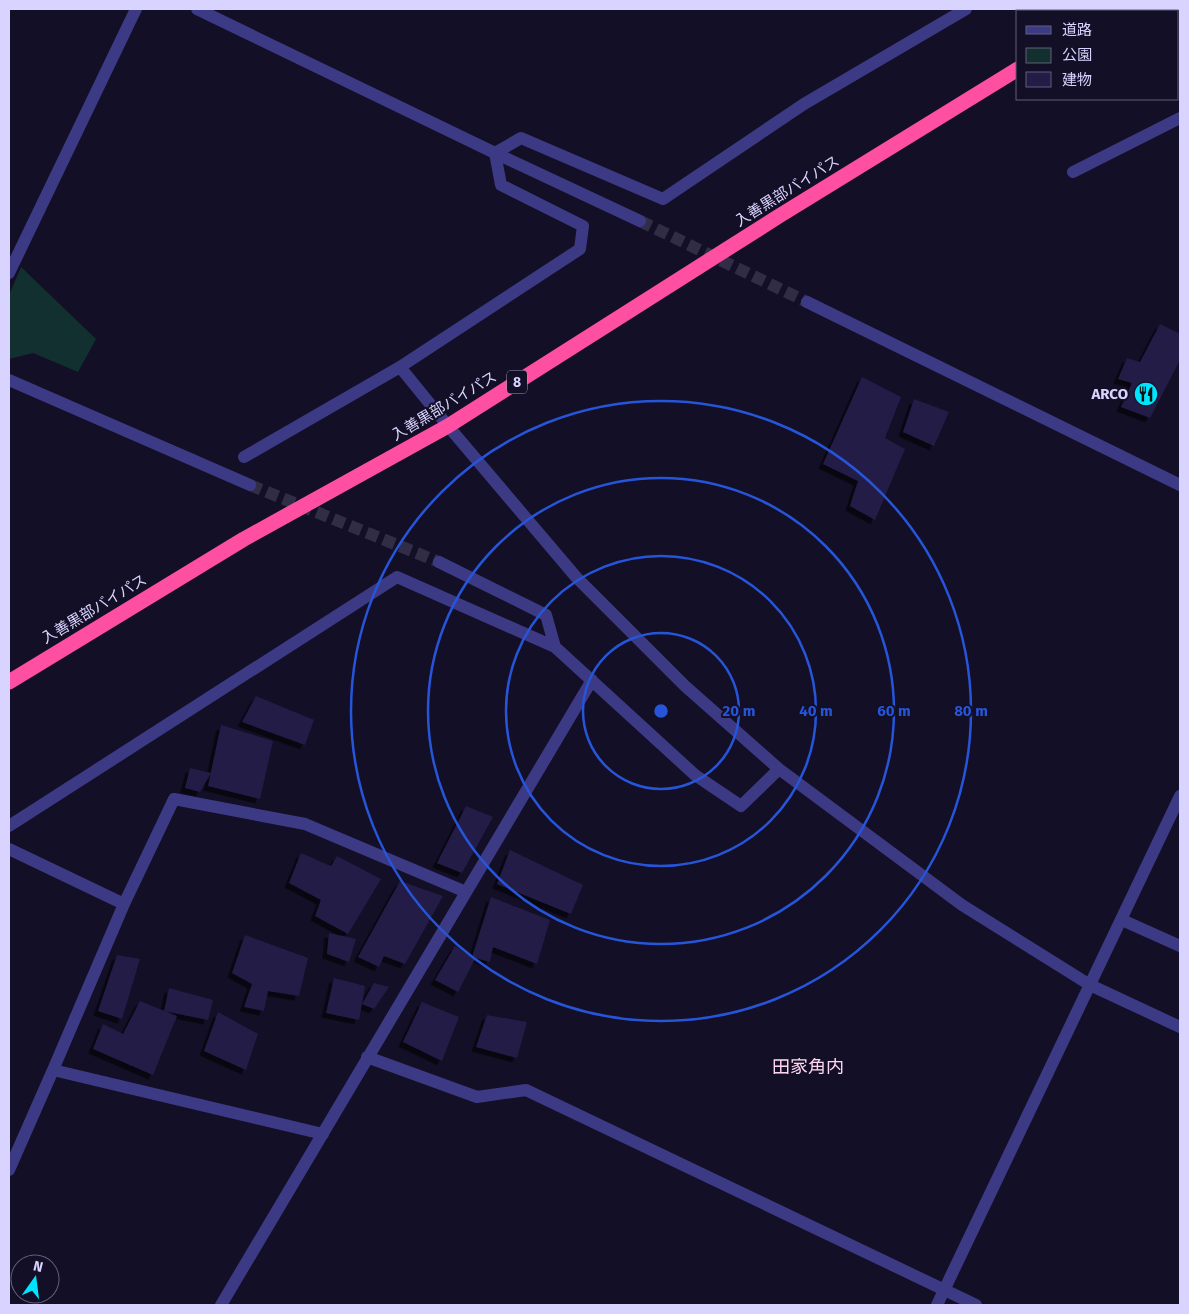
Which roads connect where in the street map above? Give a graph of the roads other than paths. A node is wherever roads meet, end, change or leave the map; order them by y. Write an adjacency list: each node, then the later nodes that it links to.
1 (136, 9): 9 (street)
2 (197, 9): 6 (street)
3 (966, 9): 6 (street)
4 (1016, 70): 13 (highway, 入善黒部バイパス / 8)
5 (1180, 118): 7 (street)
6 (495, 153): 8 (street); 11 (street)
7 (1073, 172)
8 (640, 222)
9 (9, 273)
10 (807, 302): 16 (street)
11 (400, 367): 13 (street); 14 (street)
12 (9, 380): 15 (street)
13 (448, 426): 20 (highway, 入善黒部バイパス / 8); 21 (street)
14 (244, 457)
15 (250, 485)
16 (1180, 485)
17 (439, 562): 18 (street)
18 (555, 647): 19 (street); 23 (street)
19 (592, 680): 21 (street); 25 (street)
20 (9, 682)
21 (780, 769): 29 (street)
22 (1180, 796): 27 (street)
23 (9, 826)
24 (9, 849): 26 (street)
25 (466, 892): 26 (street); 31 (street)
26 (124, 904): 32 (street)
27 (1122, 920): 28 (street); 29 (street)
28 (1180, 946)
29 (1090, 985): 30 (street); 35 (street)
30 (1180, 1026)
31 (368, 1057): 33 (street); 35 (street)
32 (53, 1070): 33 (street); 34 (street)
33 (323, 1134): 36 (street)
34 (10, 1163)
35 (945, 1290): 37 (street); 38 (street)
36 (221, 1305)
37 (938, 1305)
38 (976, 1305)

